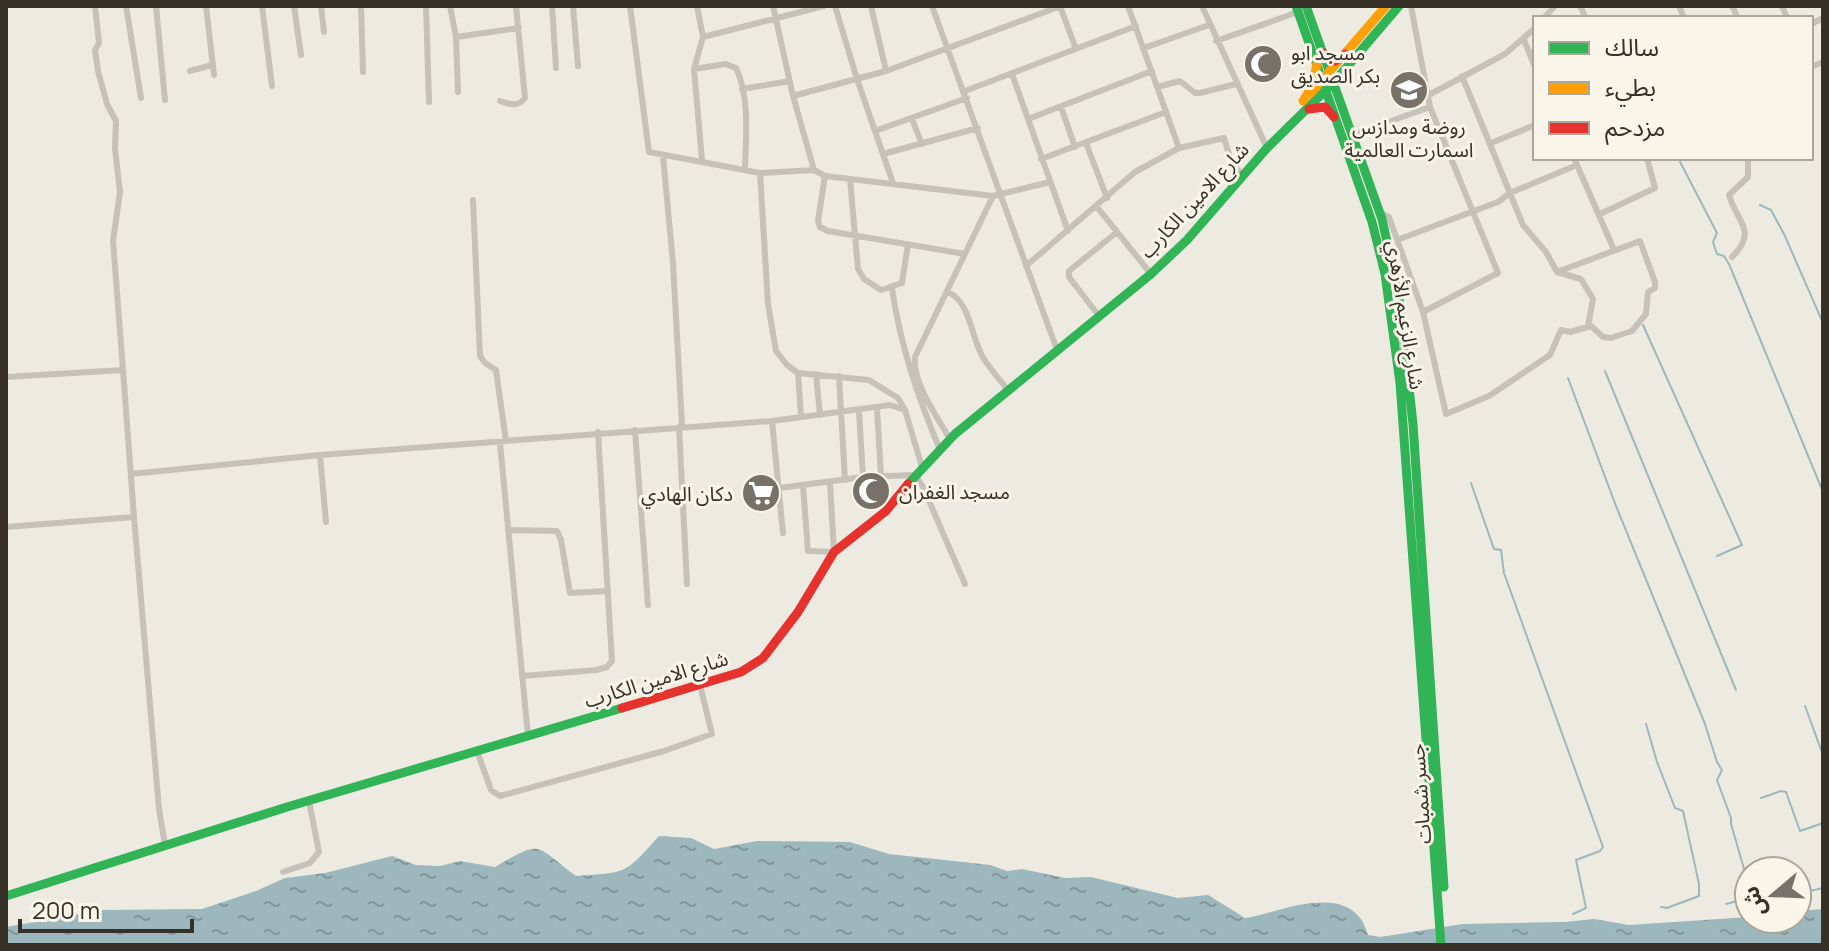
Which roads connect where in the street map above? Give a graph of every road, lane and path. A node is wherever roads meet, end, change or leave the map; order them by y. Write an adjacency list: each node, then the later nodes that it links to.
1 (95, 6): 133 (street)
2 (126, 6): 72 (street)
3 (156, 6): 73 (street)
4 (206, 6): 48 (street)
5 (262, 6): 64 (street)
6 (294, 6): 45 (street)
7 (321, 6): 35 (street)
8 (361, 6): 55 (street)
9 (426, 6): 75 (street)
10 (450, 6): 36 (street)
11 (516, 6): 33 (street)
12 (552, 6): 50 (street)
13 (573, 6): 49 (street)
14 (630, 6): 94 (street)
15 (697, 6): 37 (street)
16 (773, 6): 30 (street)
17 (824, 6): 30 (street)
18 (835, 6): 60 (street)
19 (871, 6): 53 (street)
20 (941, 6): 27 (street)
21 (1061, 6): 29 (street); 42 (street)
22 (1128, 6): 32 (street)
23 (1202, 6): 31 (street)
24 (1386, 6): 44 (main road)
25 (1399, 6): 56 (main road)
26 (1411, 6): 71 (street)
27 (933, 8): 41 (street)
28 (1300, 8): 39 (street); 43 (main road, شارع الزعيم الأزهري); 46 (main road, شارع الزعيم الأزهري)
29 (1047, 9): 41 (street)
30 (776, 18): 37 (street); 62 (street)
31 (1209, 25): 39 (street); 40 (street)
32 (1136, 26): 40 (street); 42 (street)
33 (519, 28): 36 (street); 74 (street)
34 (1533, 30): 38 (street)
35 (324, 32)
36 (456, 37): 67 (street)
37 (703, 37): 51 (street)
38 (1524, 40): 47 (street); 59 (street)
39 (1216, 41): 63 (street)
40 (1144, 48): 54 (street)
41 (948, 49): 53 (street); 68 (street)
42 (1076, 49): 57 (street)
43 (1323, 51): 44 (main road); 61 (main road, شارع الزعيم الأزهري)
44 (1345, 54): 61 (main road)
45 (301, 55)
46 (1317, 62): 61 (main road, شارع الزعيم الأزهري); 76 (main road, شارع الامين الكارب)
47 (1533, 62)
48 (212, 65): 52 (street); 58 (street)
49 (578, 66)
50 (556, 68)
51 (694, 69): 66 (street); 96 (street)
52 (190, 71)
53 (886, 71): 60 (street)
54 (1152, 71): 65 (street); 77 (street)
55 (363, 72)
56 (1341, 73): 61 (main road); 69 (main road)
57 (1012, 74): 68 (street); 81 (street)
58 (214, 75)
59 (1462, 76): 71 (street); 88 (street)
60 (857, 79): 70 (street); 85 (street)
61 (1329, 80): 69 (main road, شارع الزعيم الأزهري); 76 (main road); 83 (main road, شارع الزعيم الأزهري)
62 (790, 81): 66 (street); 70 (street)
63 (1236, 84): 65 (street); 92 (street)
64 (272, 86)
65 (1157, 87): 79 (street)
66 (742, 89): 100 (street)
67 (458, 92)
68 (966, 94): 80 (street); 84 (street)
69 (1338, 95): 86 (main road, شارع الزعيم الأزهري)
70 (793, 96): 101 (street)
71 (1427, 96): 78 (street)
72 (141, 98)
73 (165, 100)
74 (500, 101)
75 (429, 102)
76 (1306, 105): 83 (main road); 92 (main road, شارع الامين الكارب)
77 (1061, 107): 81 (street); 90 (street)
78 (1430, 107): 86 (street); 113 (street)
79 (1166, 112): 87 (street); 91 (street)
80 (912, 119): 85 (street); 89 (street)
81 (1028, 119): 95 (street)
82 (1533, 126): 88 (street)
83 (1340, 127): 171 (main road, شارع الزعيم الأزهري)
84 (978, 128): 89 (street); 109 (street)
85 (875, 131): 93 (street)
86 (1352, 135): 114 (main road, شارع الزعيم الأزهري)
87 (1086, 143): 90 (street); 110 (street)
88 (1491, 143): 108 (street)
89 (922, 144): 93 (street)
90 (1075, 147): 95 (street)
91 (1179, 148): 103 (street); 110 (street)
92 (1267, 148): 103 (main road, شارع الامين الكارب)
93 (883, 154): 107 (street)
94 (663, 156): 96 (street); 146 (street)
95 (1041, 159): 106 (street)
96 (702, 160): 100 (street)
97 (1648, 160): 115 (street)
98 (1748, 160): 123 (street)
99 (1576, 162): 108 (street); 115 (street)
100 (745, 168): 102 (street)
101 (814, 170): 102 (street); 104 (street)
102 (760, 173): 134 (street)
103 (1243, 175): 126 (main road, شارع الامين الكارب)
104 (825, 176): 105 (street); 118 (street)
105 (850, 179): 107 (street); 118 (street)
106 (1050, 182): 109 (street); 116 (street)
107 (893, 183): 109 (street)
108 (1510, 193): 113 (street); 125 (street)
109 (997, 196): 122 (street); 124 (street)
110 (1107, 198): 112 (street)
111 (473, 200): 150 (street)
112 (1097, 207): 116 (street); 117 (street)
113 (1471, 211): 119 (street); 129 (street)
114 (1380, 212): 119 (street); 171 (main road, شارع الزعيم الأزهري)
115 (1600, 214): 121 (street)
116 (1068, 231): 124 (street)
117 (1117, 232): 126 (street); 130 (street)
118 (855, 235): 120 (street); 127 (street)
119 (1397, 240): 129 (street)
120 (908, 244): 122 (street); 127 (street)
121 (1614, 250): 125 (street); 131 (street)
122 (965, 254): 128 (street)
123 (1732, 257)
124 (1026, 266): 132 (street)
125 (1557, 272): 131 (street)
126 (1151, 274): 130 (main road, شارع الامين الكارب)
127 (892, 288): 151 (street)
128 (947, 292): 138 (street); 149 (street)
129 (1423, 312): 131 (street)
130 (1099, 316): 132 (main road, شارع الامين الكارب)
131 (1588, 326)
132 (1057, 350): 138 (main road, شارع الامين الكارب)
133 (123, 370): 137 (street); 154 (street)
134 (798, 373): 135 (street); 144 (street)
135 (816, 374): 136 (street); 143 (street)
136 (839, 376): 140 (street); 142 (street)
137 (6, 377)
138 (1008, 390): 149 (main road, شارع الامين الكارب)
139 (877, 408): 140 (street); 141 (street); 155 (street)
140 (905, 410): 153 (street)
141 (859, 411): 142 (street); 156 (street)
142 (841, 414): 143 (street); 157 (street)
143 (820, 415): 144 (street)
144 (801, 416): 145 (street)
145 (772, 421): 146 (street); 160 (street)
146 (681, 426): 147 (street); 167 (street)
147 (635, 430): 148 (street); 170 (street)
148 (598, 432): 150 (street); 169 (street)
149 (950, 439): 151 (main road, شارع الامين الكارب)
150 (503, 442): 152 (street); 164 (street)
151 (940, 450): 153 (main road, شارع الامين الكارب)
152 (320, 455): 154 (street); 162 (street)
153 (919, 471): 155 (street); 166 (main road, شارع الامين الكارب); 168 (street)
154 (131, 474): 161 (street)
155 (881, 476): 156 (street)
156 (863, 477): 157 (street)
157 (845, 480): 158 (street)
158 (830, 483): 159 (street); 166 (street)
159 (803, 486): 160 (street); 166 (street)
160 (779, 488): 165 (street)
161 (134, 517): 163 (street); 177 (street)
162 (326, 522)
163 (6, 527)
164 (508, 530): 169 (street); 172 (street)
165 (783, 533)
166 (834, 552): 173 (main road, شارع الامين الكارب)
167 (687, 584)
168 (965, 584)
169 (608, 591): 172 (street)
170 (648, 605)
171 (1424, 641): 180 (main road, جسر شمبات); 181 (main road, جسر شمبات)
172 (522, 676): 174 (street)
173 (700, 685): 174 (main road, شارع الامين الكارب); 175 (street)
174 (528, 736): 175 (main road, شارع الامين الكارب)
175 (477, 751): 176 (main road, شارع الامين الكارب)
176 (309, 801): 177 (main road, شارع الامين الكارب); 178 (street)
177 (165, 845): 179 (main road, شارع الامين الكارب)
178 (283, 872)
179 (6, 896)
180 (1441, 945)
181 (1448, 945)

